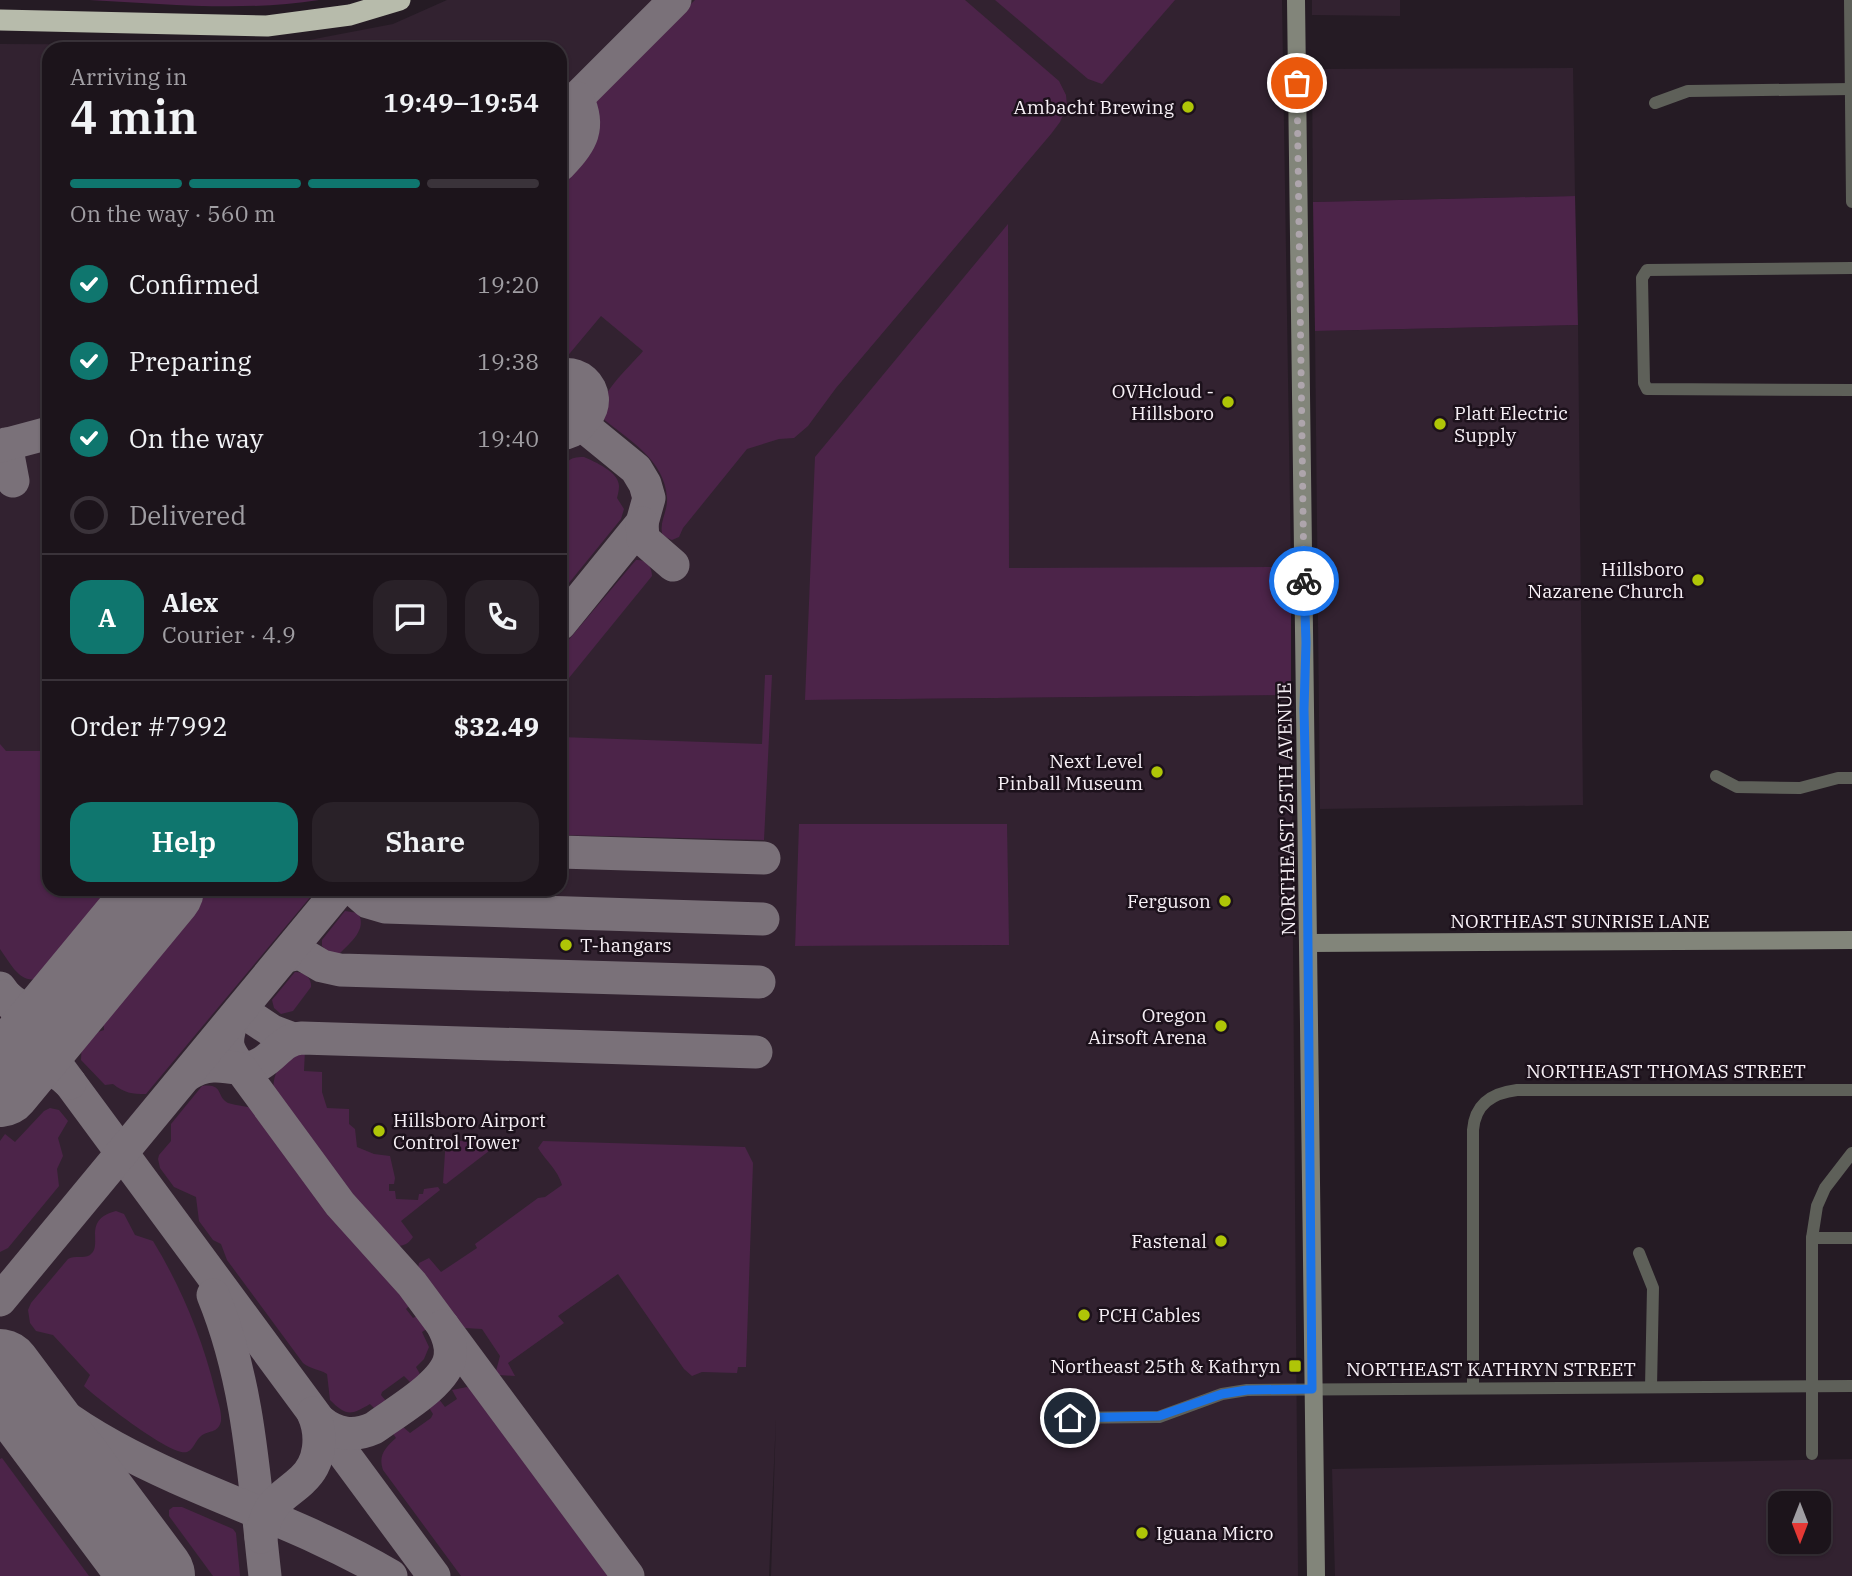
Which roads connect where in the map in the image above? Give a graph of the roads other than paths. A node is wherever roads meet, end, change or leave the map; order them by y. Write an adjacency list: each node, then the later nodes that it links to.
1 (400, 0): 4 (highway)
2 (1296, 0): 14 (main road, NORTHEAST 25TH AVENUE)
3 (1850, 0): 5 (street)
4 (0, 20)
5 (1851, 89): 6 (street); 7 (street)
6 (1655, 103)
7 (1852, 153): 8 (street)
8 (1852, 202)
9 (1852, 268): 10 (street)
10 (1852, 390)
11 (1716, 776): 12 (street)
12 (1852, 778)
13 (1852, 940): 14 (main road, NORTHEAST SUNRISE LANE)
14 (1308, 943): 24 (main road, NORTHEAST 25TH AVENUE)
15 (1852, 1090): 23 (street, NORTHEAST THOMAS STREET)
16 (1852, 1153): 17 (street)
17 (1812, 1238): 18 (street); 20 (street)
18 (1852, 1238)
19 (1639, 1253): 22 (street)
20 (1812, 1386): 21 (street, NORTHEAST KATHRYN STREET); 22 (street, NORTHEAST KATHRYN STREET); 26 (street)
21 (1852, 1386)
22 (1651, 1387): 23 (street, NORTHEAST KATHRYN STREET)
23 (1473, 1388): 24 (street, NORTHEAST KATHRYN STREET)
24 (1312, 1389): 25 (street, NORTHEAST KATHRYN STREET); 27 (main road, NORTHEAST 25TH AVENUE)
25 (1051, 1418)
26 (1812, 1454)
27 (1316, 1576)

